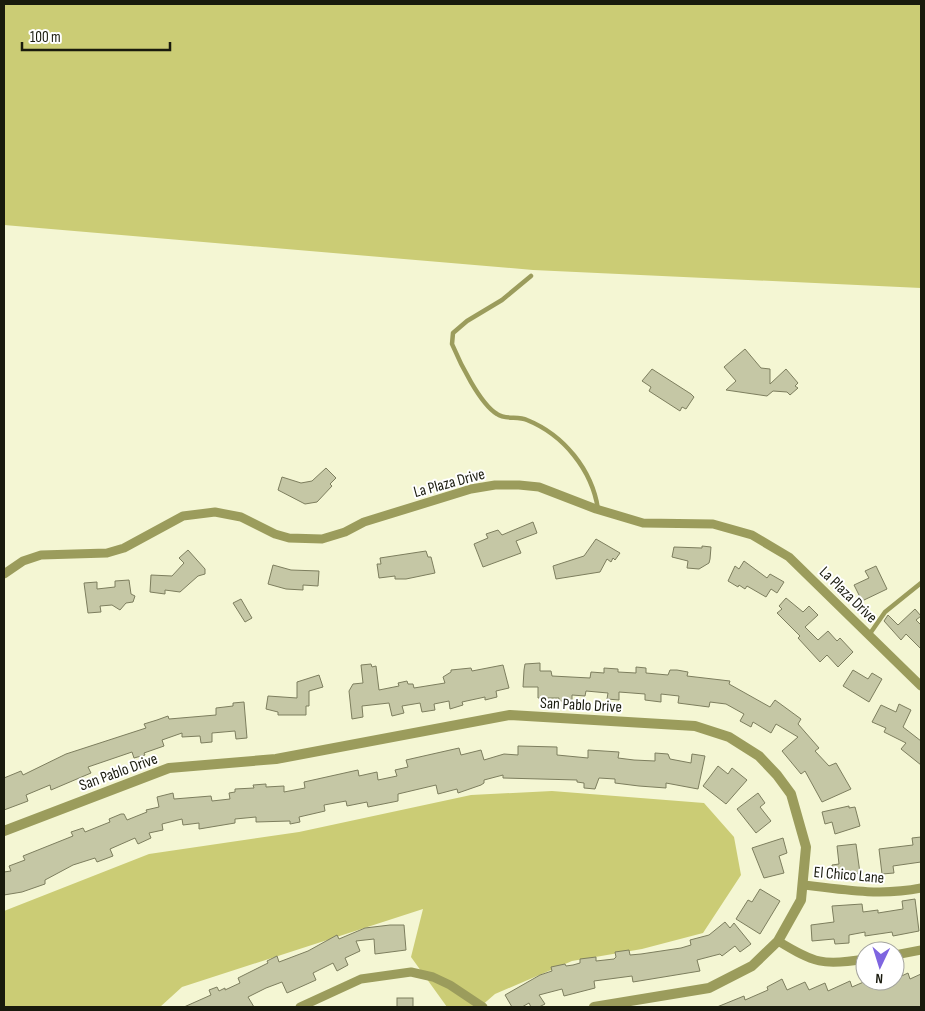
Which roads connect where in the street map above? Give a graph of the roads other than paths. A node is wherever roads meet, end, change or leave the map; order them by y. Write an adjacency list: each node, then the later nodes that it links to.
1 (531, 276): 2 (lane)
2 (598, 509): 3 (street, La Plaza Drive); 5 (street, La Plaza Drive)
3 (4, 574)
4 (921, 583): 5 (lane)
5 (868, 634): 6 (street, La Plaza Drive)
6 (921, 686)
7 (4, 831): 8 (street, San Pablo Drive)
8 (804, 885): 9 (street, El Chico Lane); 10 (street, San Pablo Drive)
9 (921, 888)
10 (778, 941): 13 (street); 16 (street, San Pablo Drive)
11 (921, 950): 12 (street)
12 (905, 953)
13 (855, 961)
14 (300, 1007): 15 (street)
15 (483, 1007)
16 (594, 1007)

